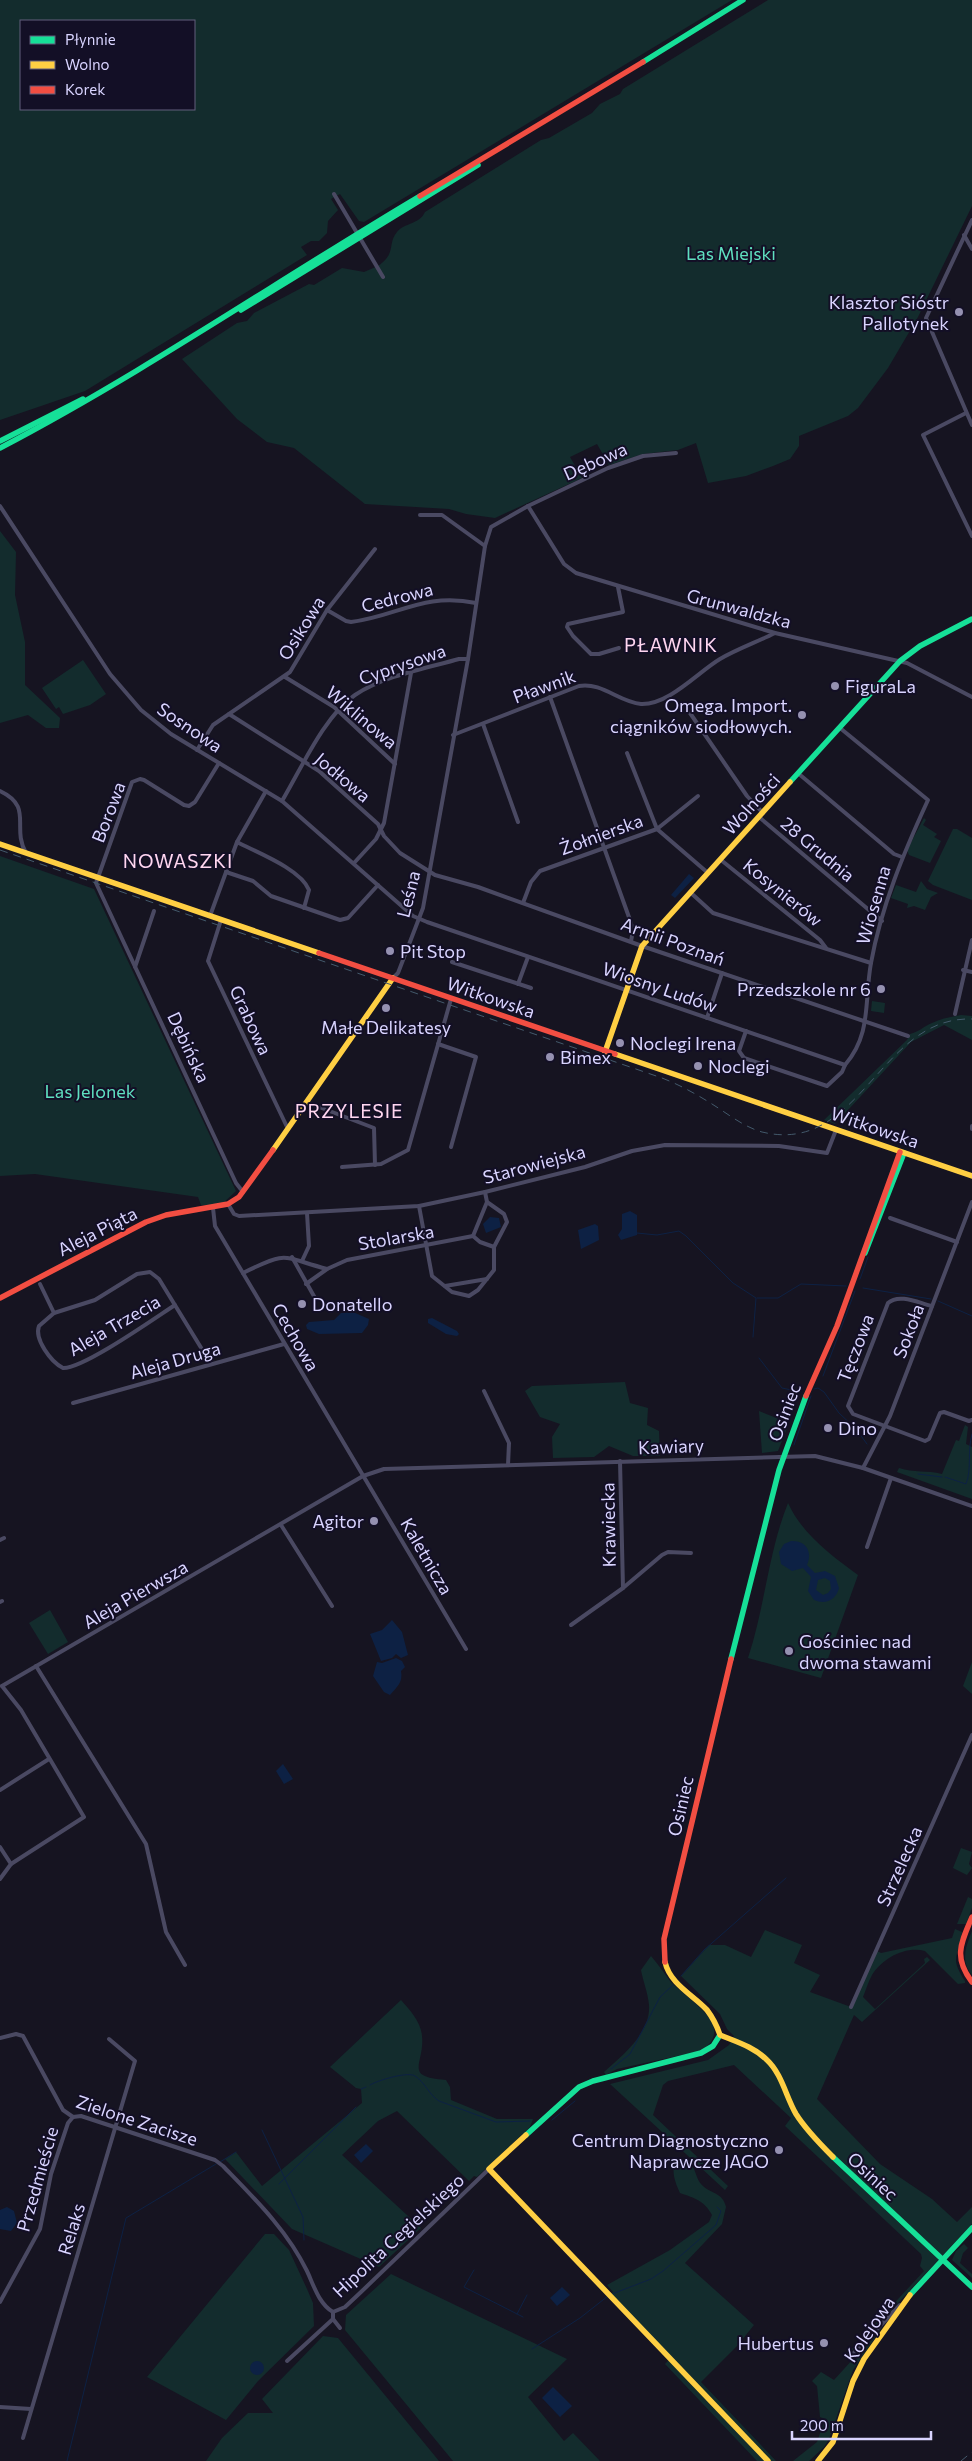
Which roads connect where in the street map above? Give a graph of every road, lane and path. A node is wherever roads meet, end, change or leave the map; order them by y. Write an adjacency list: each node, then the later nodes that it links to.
1 (744, 0): 5 (street)
2 (334, 194): 5 (street)
3 (972, 220): 4 (street)
4 (964, 235): 6 (street); 9 (street)
5 (358, 236): 7 (street); 8 (street)
6 (972, 250)
7 (383, 276)
8 (109, 386): 11 (street); 12 (street)
9 (966, 413): 10 (street); 18 (street)
10 (972, 425)
11 (0, 440)
12 (0, 448)
13 (676, 453): 15 (street, Dębowa)
14 (0, 506): 39 (street, Sosnowa)
15 (528, 506): 17 (street, Dębowa); 21 (street, Grunwaldzka)
16 (420, 515): 19 (street)
17 (495, 522): 19 (street, Leśna)
18 (972, 536)
19 (485, 546): 22 (street, Leśna)
20 (375, 549): 23 (street, Osikowa)
21 (618, 587): 25 (street, Grunwaldzka); 26 (street)
22 (476, 603): 23 (street, Cedrowa); 27 (street, Leśna)
23 (327, 610): 30 (street, Osikowa)
24 (972, 619): 28 (street, Wolności)
25 (775, 633): 28 (street, Grunwaldzka); 31 (street, Pławnik)
26 (619, 648)
27 (468, 659): 29 (street, Cyprysowa); 38 (street, Leśna)
28 (900, 661): 32 (street, Grunwaldzka); 37 (street, Wolności)
29 (411, 673): 33 (street, Cyprysowa); 43 (street)
30 (285, 677): 33 (street, Wiklinowa); 35 (street, Osikowa)
31 (550, 697): 36 (street, Pławnik); 55 (street)
32 (972, 697)
33 (337, 710): 41 (street, Cyprysowa); 43 (street, Wiklinowa)
34 (690, 713): 49 (street, 28 Grudnia)
35 (229, 714): 39 (street, Osikowa); 41 (street, Jodłowa)
36 (483, 724): 38 (street, Pławnik); 50 (street)
37 (840, 728): 44 (street, Wolności); 57 (street, Wiosenna)
38 (454, 735): 61 (street, Leśna)
39 (197, 750): 42 (street, Sosnowa)
40 (626, 753): 51 (street)
41 (306, 762): 48 (street, Cyprysowa); 52 (street, Jodłowa)
42 (219, 763): 46 (street, Sosnowa); 63 (street, Borowa)
43 (395, 764): 52 (street)
44 (798, 774): 49 (street, Wolności); 57 (street)
45 (0, 791): 56 (street)
46 (266, 791): 48 (street, Sosnowa); 53 (street)
47 (698, 796): 51 (street, Żołnierska)
48 (282, 801): 59 (street, Sosnowa)
49 (761, 815): 58 (street, Wolności); 72 (street, 28 Grudnia)
50 (518, 822)
51 (657, 829): 55 (street, Żołnierska); 62 (street)
52 (382, 830): 59 (street); 61 (street, Jodłowa)
53 (237, 842): 60 (street); 67 (street)
54 (1, 844): 56 (street, Witkowska)
55 (604, 847): 66 (street, Żołnierska); 74 (street)
56 (26, 853): 63 (street, Witkowska)
57 (902, 857): 72 (street, Wiosenna)
58 (721, 860): 62 (street, Wolności); 76 (street, Kosynierów)
59 (354, 863): 64 (street, Sosnowa)
60 (226, 872): 67 (street); 69 (street)
61 (430, 872): 66 (street, Armii Poznań); 71 (street, Leśna)
62 (708, 873): 65 (street, Wolności)
63 (98, 878): 69 (street, Witkowska); 80 (street, Dębińska)
64 (378, 885): 67 (street); 71 (street, Sosnowa)
65 (690, 893): 75 (street, Wolności); 76 (street)
66 (523, 903): 74 (street, Armii Poznań)
67 (304, 908)
68 (154, 910): 80 (street)
69 (210, 916): 70 (street, Witkowska)
70 (220, 920): 84 (street, Witkowska); 98 (street, Grabowa)
71 (419, 920): 77 (street, Wiosny Ludów); 84 (street, Leśna)
72 (882, 921): 79 (street, Wiosenna)
73 (972, 940): 81 (street)
74 (631, 941): 75 (street, Armii Poznań)
75 (642, 946): 83 (street, Armii Poznań); 87 (street, Wolności)
76 (826, 948): 79 (street)
77 (528, 956): 85 (street); 87 (street, Wiosny Ludów)
78 (452, 962): 85 (street)
79 (871, 964): 91 (street, Wiosenna)
80 (135, 967): 105 (street, Dębińska)
81 (963, 970): 82 (street); 89 (street)
82 (972, 972)
83 (722, 973): 90 (street); 91 (street, Armii Poznań)
84 (393, 978): 88 (street, Witkowska); 97 (street, Leśna)
85 (518, 984): 86 (street)
86 (531, 988)
87 (626, 990): 90 (street, Wiosny Ludów); 95 (street, Wolności)
88 (451, 999): 94 (street); 95 (street, Witkowska)
89 (955, 1014)
90 (707, 1018): 92 (street, Wiosny Ludów)
91 (865, 1022): 93 (street, Armii Poznań); 96 (street)
92 (746, 1031): 96 (street, Wiosny Ludów); 96 (street)
93 (908, 1036)
94 (438, 1044): 100 (street); 102 (street)
95 (605, 1052): 99 (street, Witkowska)
96 (845, 1066)
97 (306, 1102): 98 (street, Leśna); 102 (street)
98 (288, 1130): 105 (street, Leśna)
99 (836, 1130): 101 (street, Witkowska); 106 (street, Starowiejska)
100 (451, 1147)
101 (902, 1153): 104 (street, Witkowska); 137 (street, Osiniec)
102 (375, 1165): 103 (street)
103 (342, 1167)
104 (972, 1176)
105 (243, 1192): 109 (street, Leśna)
106 (485, 1192): 107 (street); 110 (street, Starowiejska)
107 (487, 1202): 114 (street); 117 (street)
108 (972, 1202): 115 (street, Sokoła)
109 (228, 1204): 111 (street, Leśna); 112 (street, Starowiejska)
110 (419, 1206): 112 (street, Starowiejska); 116 (street)
111 (212, 1208): 121 (street, Cechowa); 126 (street, Aleja Piąta)
112 (307, 1213): 119 (street)
113 (890, 1218): 115 (street)
114 (473, 1236): 116 (street, Stolarska); 117 (street)
115 (957, 1242): 129 (street, Sokoła)
116 (426, 1246): 120 (street, Stolarska); 125 (street)
117 (494, 1247): 122 (street)
118 (292, 1257): 119 (street); 121 (street); 124 (street)
119 (302, 1261): 120 (street)
120 (327, 1269): 124 (street, Stolarska)
121 (243, 1273): 131 (street, Cechowa)
122 (487, 1279): 125 (street); 125 (street)
123 (40, 1284): 130 (street)
124 (306, 1284): 127 (street)
125 (443, 1286)
126 (0, 1298)
127 (315, 1298)
128 (175, 1305): 130 (street); 130 (street, Aleja Trzecia); 132 (street)
129 (932, 1306): 136 (street, Sokoła); 136 (street, Tęczowa)
130 (54, 1313)
131 (284, 1344): 132 (street, Aleja Druga); 141 (street, Cechowa)
132 (211, 1364): 134 (street, Aleja Druga)
133 (484, 1391): 139 (street)
134 (73, 1403)
135 (972, 1420): 136 (street)
136 (884, 1426): 140 (street, Sokoła)
137 (783, 1456): 138 (street, Kawiary); 140 (street, Kawiary); 163 (street, Osiniec)
138 (620, 1461): 139 (street, Kawiary); 147 (street, Krawiecka)
139 (508, 1464): 141 (street, Kawiary)
140 (863, 1468): 142 (street, Kawiary)
141 (363, 1476): 144 (street, Aleja Pierwsza); 150 (street, Kaletnicza)
142 (891, 1478): 143 (street, Kawiary); 145 (street)
143 (972, 1506)
144 (281, 1525): 148 (street); 151 (street, Aleja Pierwsza)
145 (867, 1547)
146 (691, 1553): 147 (street, Krawiecka)
147 (623, 1588): 149 (street, Krawiecka)
148 (332, 1606)
149 (571, 1624)
150 (466, 1649)
151 (36, 1666): 152 (street, Aleja Pierwsza); 160 (street)
152 (1, 1686): 154 (street)
153 (972, 1735): 162 (street, Strzelecka)
154 (49, 1759): 155 (street); 157 (street)
155 (0, 1790)
156 (0, 1847): 157 (street)
157 (11, 1864): 158 (street)
158 (0, 1879)
159 (972, 1917): 161 (street)
160 (185, 1965)
161 (972, 1982)
162 (851, 2008)
163 (720, 2035): 168 (street, Hipolita Cegielskiego); 173 (street, Osiniec)
164 (0, 2038): 166 (street, Zielone Zacisze)
165 (109, 2038): 167 (street, Relaks)
166 (73, 2117): 167 (street, Zielone Zacisze); 176 (street, Przedmieście)
167 (115, 2127): 169 (street, Zielone Zacisze); 183 (street, Relaks)
168 (497, 2162): 170 (street, Hipolita Cegielskiego); 171 (street)
169 (219, 2163): 177 (street, Hipolita Cegielskiego)
170 (490, 2169): 171 (street); 177 (street, Hipolita Cegielskiego)
171 (498, 2177): 185 (street)
172 (972, 2228): 173 (street, Kolejowa)
173 (942, 2260): 174 (street, Osiniec); 175 (street, Kolejowa)
174 (972, 2287)
175 (910, 2295): 180 (street, Kolejowa); 186 (street, Kolejowa)
176 (0, 2302)
177 (334, 2312): 178 (street)
178 (333, 2319): 179 (street); 181 (street)
179 (340, 2328)
180 (851, 2356)
181 (287, 2361)
182 (0, 2407): 183 (street)
183 (31, 2409): 184 (street, Relaks)
184 (23, 2438)
185 (768, 2461)
186 (818, 2461)

